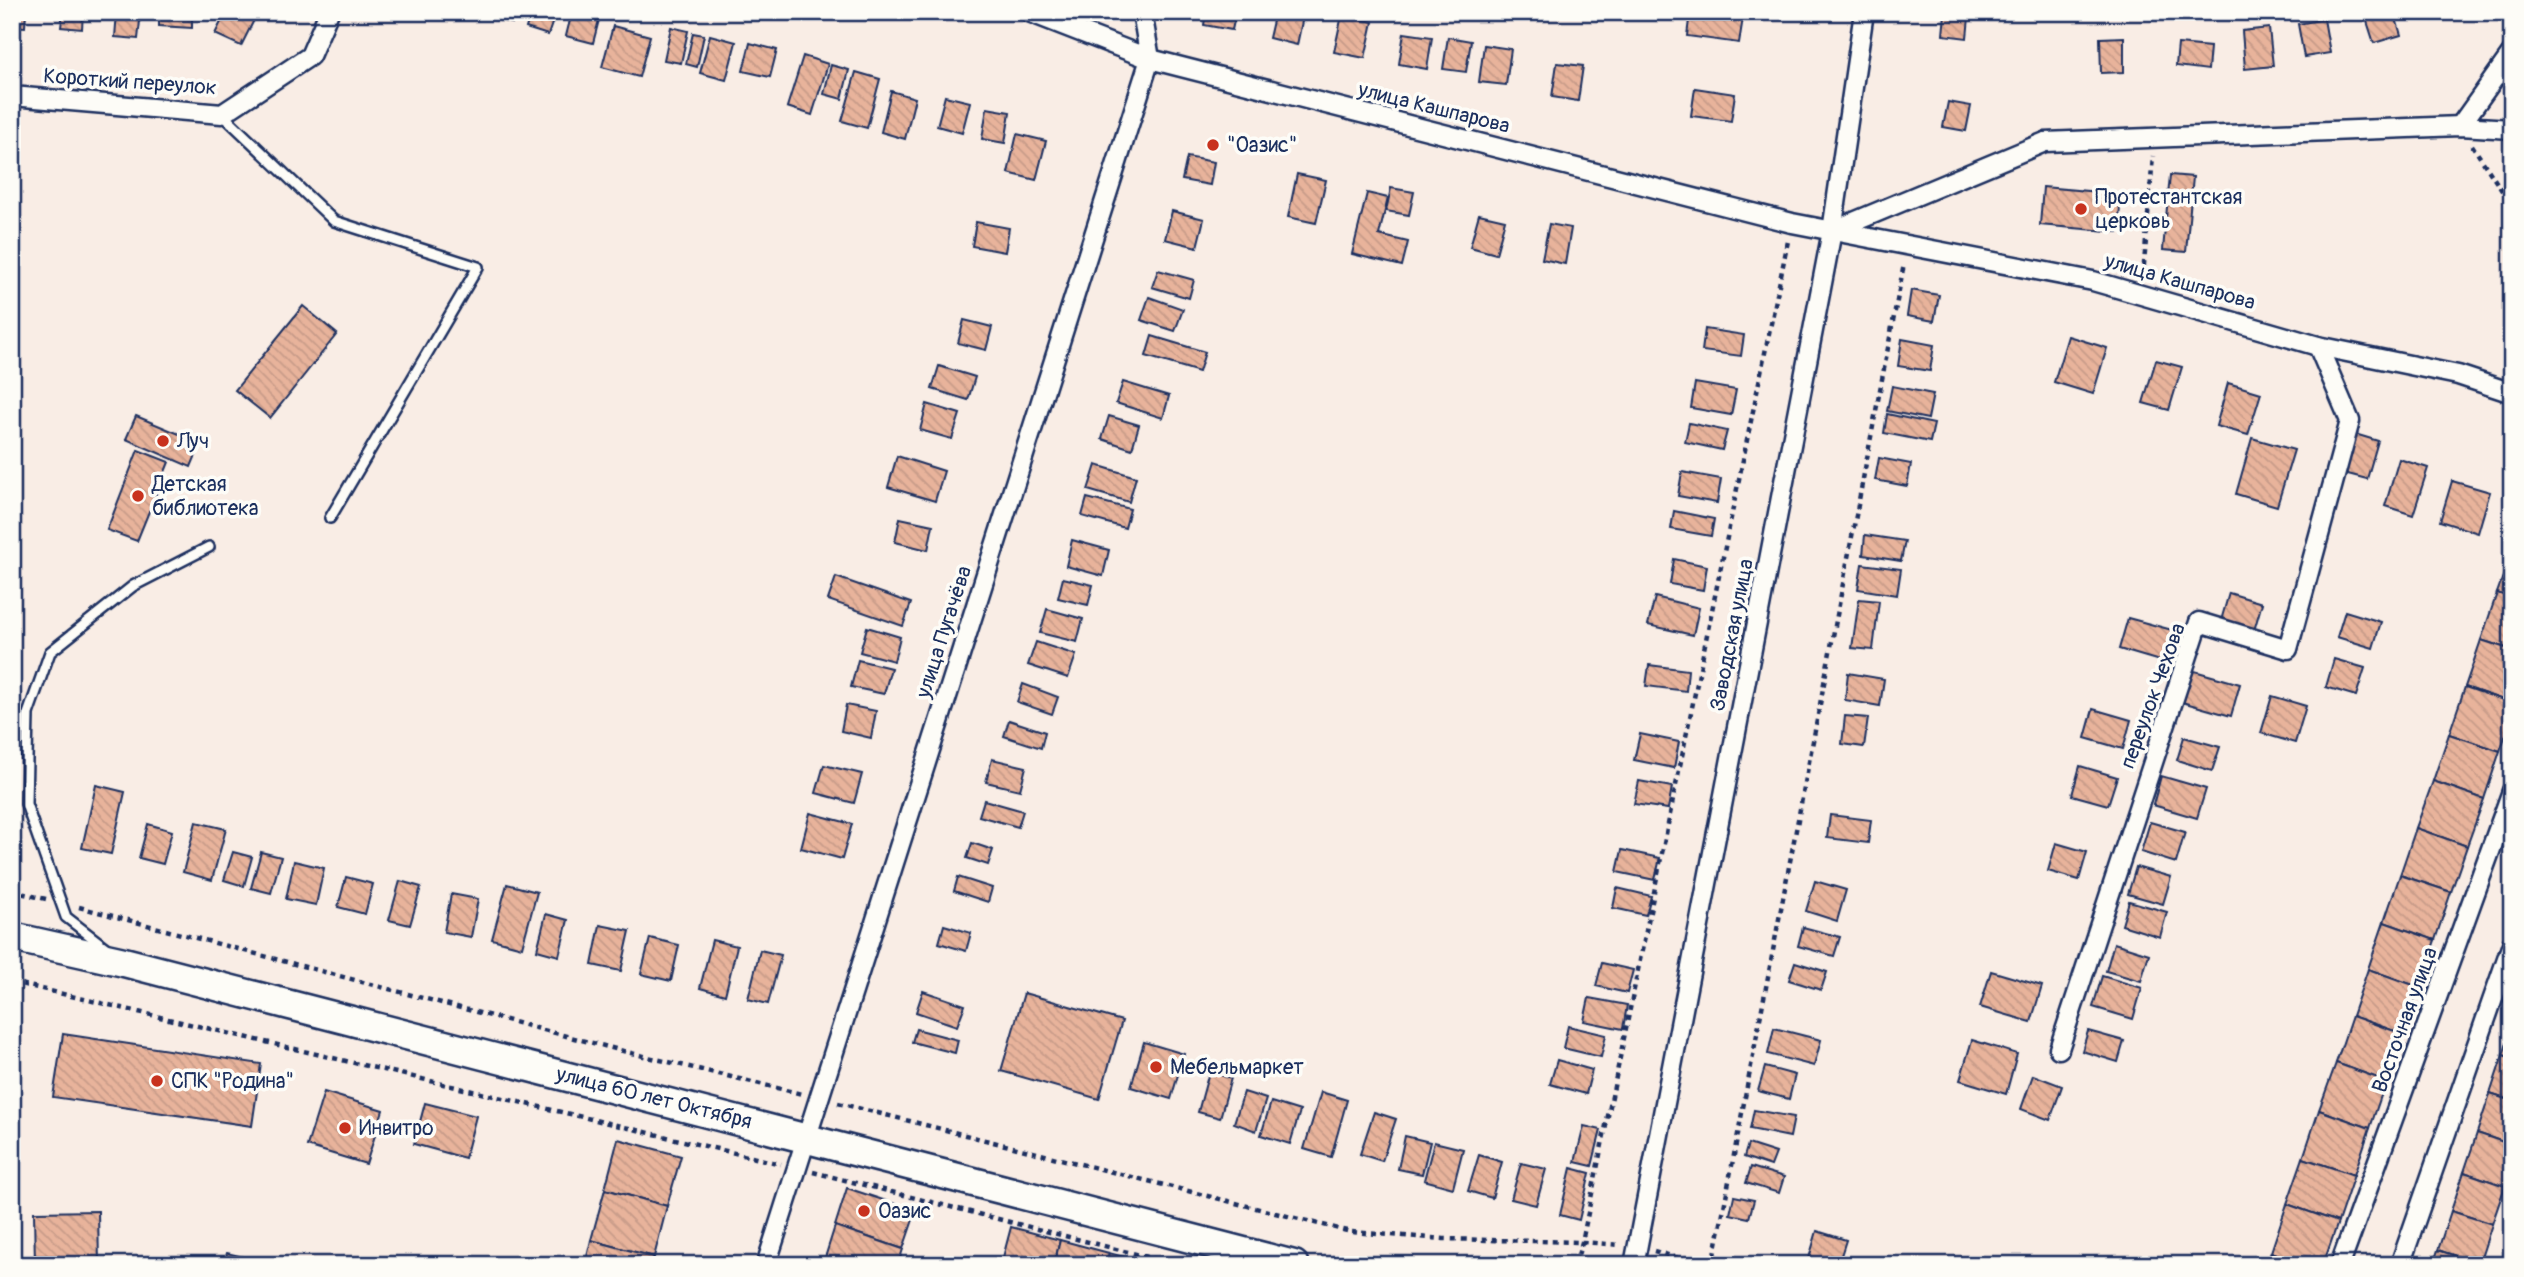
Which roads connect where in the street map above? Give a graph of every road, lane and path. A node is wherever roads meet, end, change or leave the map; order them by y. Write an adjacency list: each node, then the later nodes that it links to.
1 (329, 12): 8 (street, Короткий переулок)
2 (1029, 12): 6 (street, улица Кашпарова)
3 (1142, 12): 6 (street, улица Пугачёва)
4 (1864, 12): 14 (street, Заводская улица)
5 (2512, 53): 9 (street)
6 (1150, 59): 13 (street, улица Кашпарова); 29 (street, улица Пугачёва)
7 (12, 96): 8 (street, Короткий переулок)
8 (222, 114): 19 (lane)
9 (2460, 127): 10 (street); 12 (path); 14 (street)
10 (2512, 129)
11 (2153, 162): 16 (path)
12 (2512, 206)
13 (1792, 223): 14 (street, улица Кашпарова); 32 (path)
14 (1832, 231): 15 (street, улица Кашпарова); 33 (street, Заводская улица)
15 (1908, 246): 17 (street, улица Кашпарова); 40 (path)
16 (2143, 269)
17 (2318, 346): 18 (street, улица Кашпарова); 28 (street, переулок Чехова)
18 (2512, 393)
19 (330, 518)
20 (209, 547): 23 (lane)
21 (2512, 791): 41 (street, Восточная улица)
22 (12, 891): 23 (path)
23 (61, 902): 26 (lane); 29 (path)
24 (12, 937): 26 (main road, улица 60 лет Октября)
25 (2512, 944): 42 (street)
26 (124, 962): 30 (main road, улица 60 лет Октября)
27 (12, 982): 31 (path)
28 (2059, 1049)
29 (820, 1098): 30 (street, улица Пугачёва); 32 (path)
30 (807, 1138): 31 (street, улица Пугачёва); 36 (main road, улица 60 лет Октября)
31 (797, 1168): 34 (street, улица Пугачёва); 35 (path)
32 (1582, 1242): 33 (path); 37 (path)
33 (1637, 1246): 38 (street, Заводская улица); 39 (path)
34 (766, 1265)
35 (1179, 1265)
36 (1294, 1265)
37 (1575, 1265)
38 (1634, 1265)
39 (1703, 1265)
40 (1713, 1265)
41 (2340, 1265)
42 (2400, 1265)

